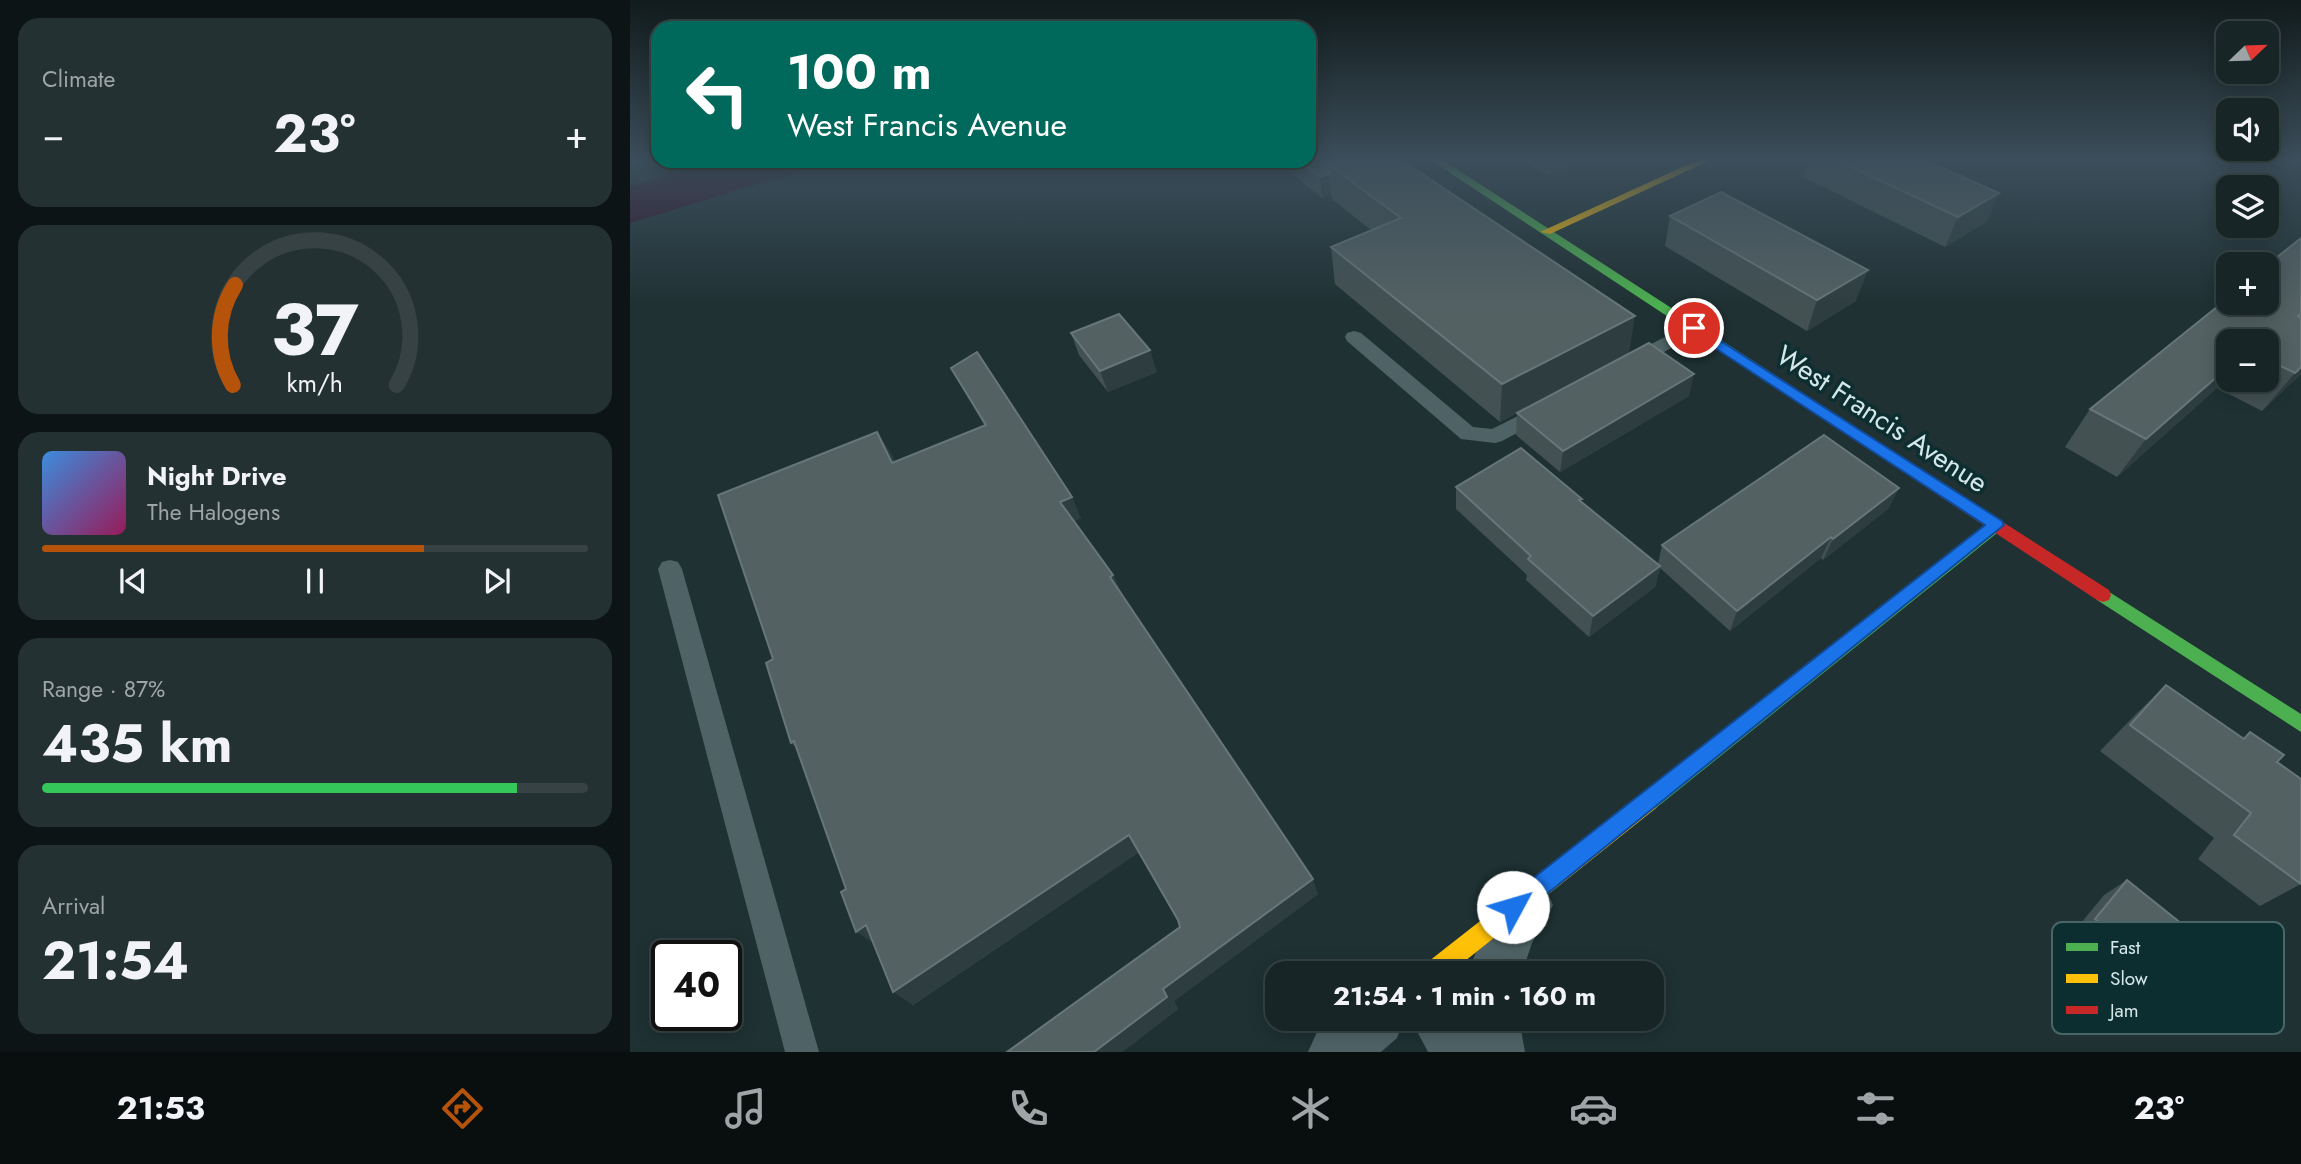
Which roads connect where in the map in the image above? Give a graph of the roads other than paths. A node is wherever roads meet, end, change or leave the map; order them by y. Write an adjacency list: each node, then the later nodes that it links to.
1 (1509, 208): 3 (street, West Francis Avenue)
2 (1599, 208): 3 (street)
3 (1546, 232): 4 (street, West Francis Avenue)
4 (1694, 328): 6 (lane); 8 (street, West Francis Avenue)
5 (1354, 337): 7 (lane)
6 (1612, 373)
7 (1565, 398)
8 (1996, 525): 10 (street, West Francis Avenue); 11 (street)
9 (670, 569): 17 (lane)
10 (2301, 724)
11 (1553, 874): 12 (street); 13 (street)
12 (1447, 961)
13 (1499, 961)
14 (1361, 1031): 18 (street)
15 (1447, 1031): 19 (street)
16 (1493, 1031): 20 (street)
17 (802, 1052)
18 (1336, 1052)
19 (1462, 1052)
20 (1496, 1052)

